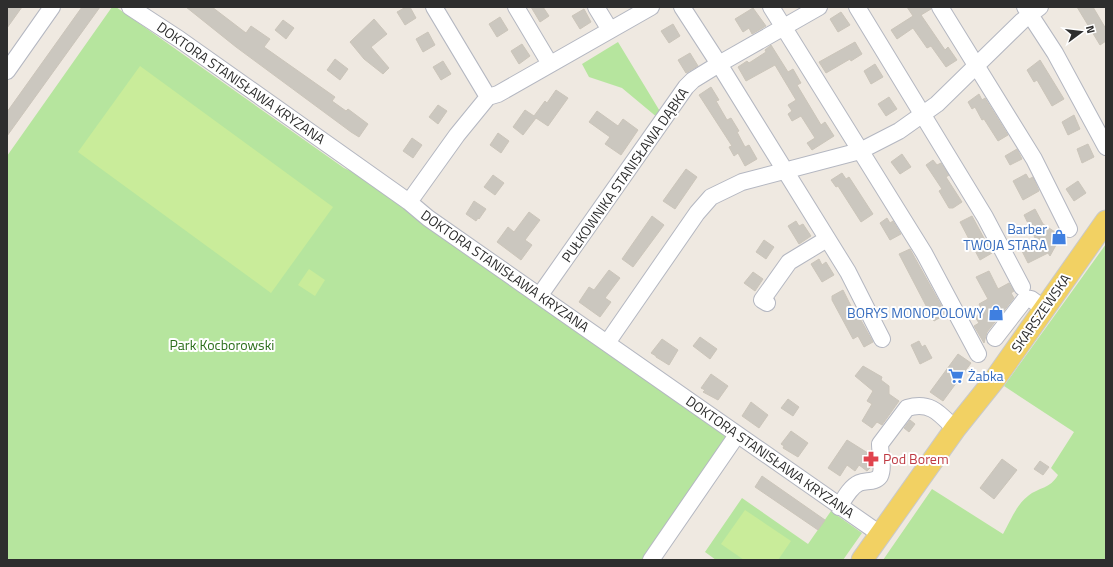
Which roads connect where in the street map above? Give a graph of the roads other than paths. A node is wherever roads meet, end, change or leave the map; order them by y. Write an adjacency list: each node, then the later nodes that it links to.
1 (52, 7): 18 (street)
2 (130, 7): 24 (street, DOKTORA STANISŁAWA KRYZANA)
3 (434, 7): 19 (street)
4 (516, 7): 15 (street)
5 (596, 7): 14 (street)
6 (651, 7): 14 (street)
7 (682, 7): 16 (street)
8 (771, 7): 13 (street)
9 (819, 7): 13 (street, PUŁKOWNIKA STANISŁAWA DĄBKA)
10 (857, 7): 20 (street)
11 (940, 7): 17 (street)
12 (1032, 10): 17 (street); 21 (street)
13 (783, 27): 16 (street, PUŁKOWNIKA STANISŁAWA DĄBKA); 22 (street)
14 (610, 30): 15 (street)
15 (550, 64): 19 (street)
16 (719, 64): 23 (street); 29 (street, PUŁKOWNIKA STANISŁAWA DĄBKA)
17 (976, 65): 20 (street); 26 (street)
18 (7, 71)
19 (488, 97): 24 (street)
20 (923, 115): 22 (street); 28 (street)
21 (1106, 147)
22 (860, 151): 23 (street); 35 (street)
23 (784, 171): 27 (street); 34 (street)
24 (409, 202): 29 (street, DOKTORA STANISŁAWA KRYZANA)
25 (1106, 220): 31 (main road, SKARSZEWSKA)
26 (1069, 229)
27 (827, 239): 30 (street); 33 (street)
28 (1022, 287)
29 (540, 295): 34 (street, DOKTORA STANISŁAWA KRYZANA)
30 (767, 303)
31 (1043, 308): 32 (street); 36 (main road, SKARSZEWSKA)
32 (995, 338)
33 (882, 339)
34 (607, 342): 37 (street, DOKTORA STANISŁAWA KRYZANA)
35 (978, 354)
36 (955, 429): 38 (street); 39 (main road, SKARSZEWSKA)
37 (737, 435): 38 (street, DOKTORA STANISŁAWA KRYZANA); 40 (street)
38 (839, 507): 39 (street, DOKTORA STANISŁAWA KRYZANA)
39 (880, 534): 41 (main road, SKARSZEWSKA)
40 (650, 560)
41 (862, 560)

